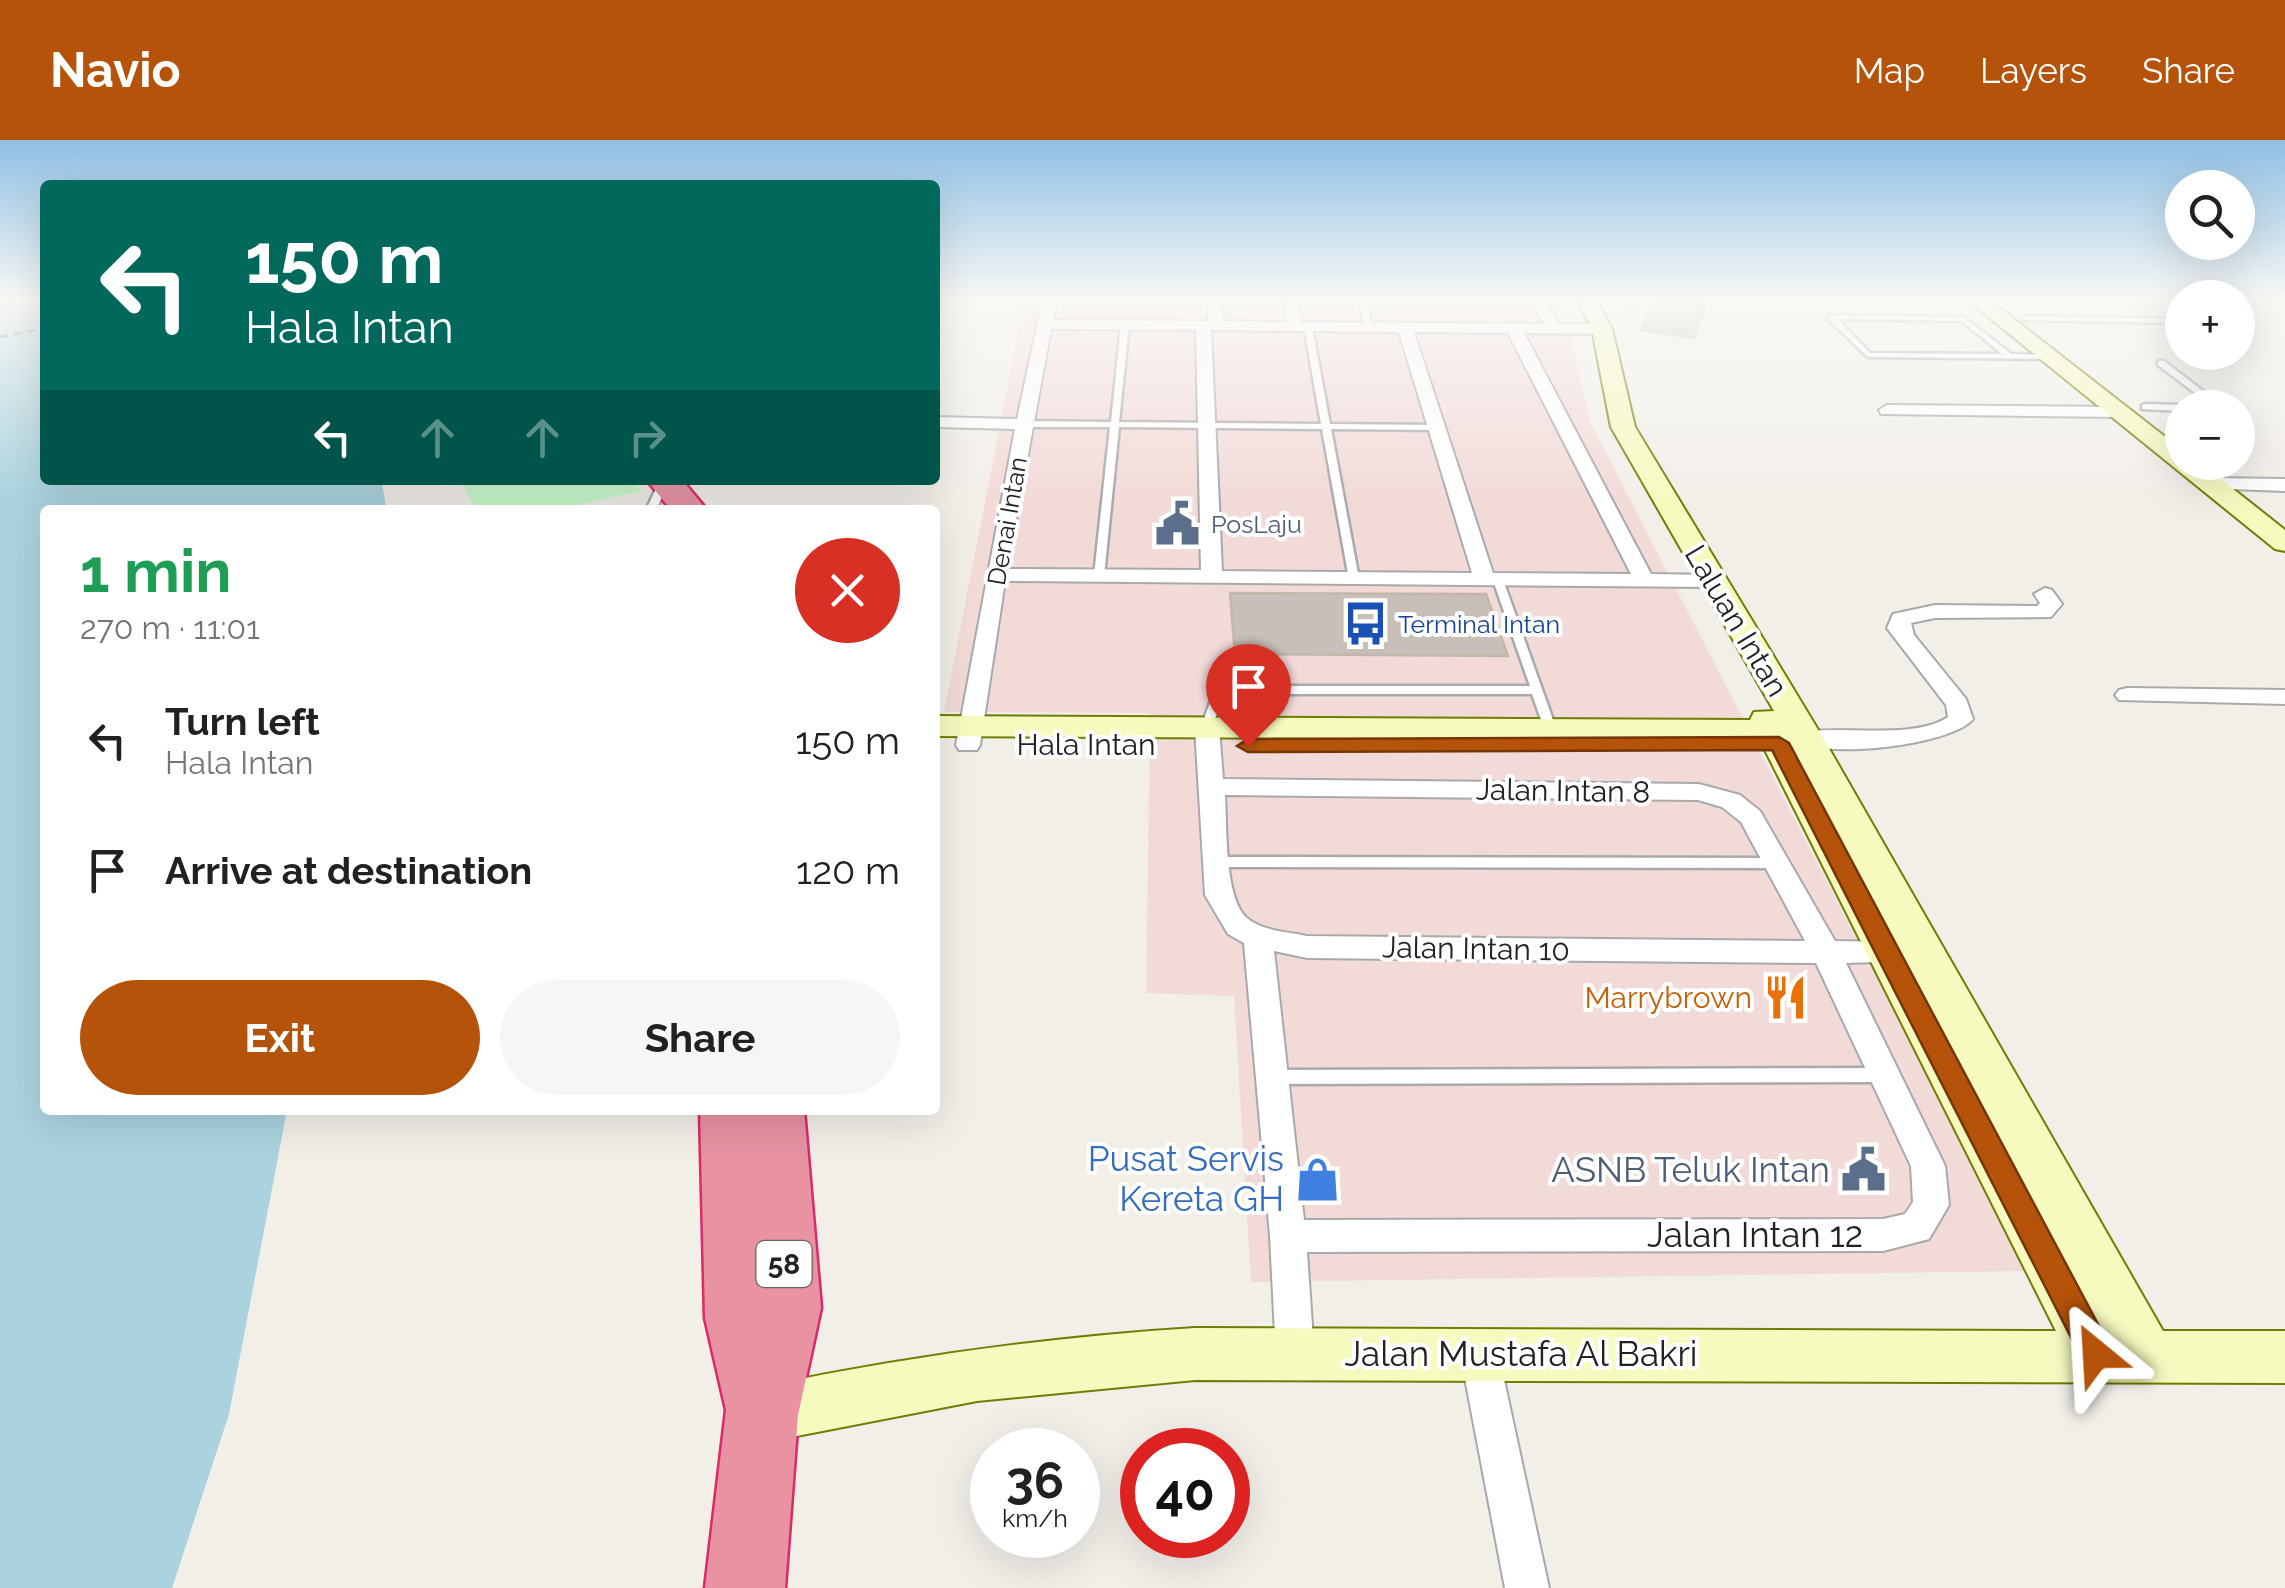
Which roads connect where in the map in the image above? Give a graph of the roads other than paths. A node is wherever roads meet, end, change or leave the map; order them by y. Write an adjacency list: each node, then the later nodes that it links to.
1 (1037, 366): 18 (street, Denai Intan)
2 (1122, 366): 19 (lane)
3 (1209, 366): 20 (street)
4 (1311, 366): 21 (lane)
5 (1417, 366): 22 (street)
6 (1533, 366): 37 (street)
7 (1605, 366): 38 (street, Laluan Intan)
8 (2061, 366): 15 (street)
9 (2090, 366): 12 (street)
10 (2162, 366): 11 (lane)
11 (2196, 390)
12 (2145, 407): 13 (lane); 17 (street)
13 (2165, 408)
14 (1887, 410): 15 (street)
15 (2120, 412): 23 (street)
16 (940, 422): 18 (street)
17 (2165, 422)
18 (1025, 424): 19 (lane); 32 (street, Denai Intan)
19 (1117, 424): 20 (lane); 33 (lane)
20 (1207, 425): 21 (lane); 34 (street)
21 (1326, 426): 22 (lane); 35 (lane)
22 (1437, 427): 36 (street)
23 (2165, 448)
24 (2222, 480): 31 (street)
25 (2235, 480): 27 (street)
26 (669, 485): 29 (highway)
27 (2249, 485): 28 (street); 30 (street)
28 (2285, 485)
29 (685, 505)
30 (2285, 512)
31 (2285, 544)
32 (998, 575): 33 (street); 46 (street, Denai Intan)
33 (1099, 576): 34 (street)
34 (1212, 577): 35 (street)
35 (1354, 578): 36 (street)
36 (1492, 580): 37 (street); 40 (lane)
37 (1644, 580): 38 (street)
38 (1700, 581): 45 (street, Laluan Intan)
39 (2045, 594): 45 (street)
40 (1536, 690): 43 (lane); 44 (lane)
41 (2127, 695): 42 (street)
42 (2285, 697)
43 (1208, 736): 44 (street, Hala Intan); 46 (street, Hala Intan); 47 (street)
44 (1552, 737): 45 (street, Hala Intan)
45 (1786, 737): 52 (street, Laluan Intan)
46 (958, 739)
47 (1213, 787): 48 (street); 49 (street, Jalan Intan 8)
48 (1215, 862): 49 (lane); 50 (street)
49 (1778, 864): 51 (street, Jalan Intan 8)
50 (1258, 937): 51 (street, Jalan Intan 10); 54 (street)
51 (1826, 952): 52 (street, Jalan Intan 10); 53 (street, Jalan Intan 12)
52 (1906, 953): 60 (street, Laluan Intan)
53 (1885, 1076): 54 (lane); 57 (street, Jalan Intan 12)
54 (1273, 1077): 57 (street)
55 (730, 1115): 62 (highway, 58)
56 (774, 1115): 62 (highway, 58)
57 (1288, 1236): 59 (street)
58 (1479, 1352): 59 (street, Jalan Mustafa Al Bakri); 60 (street, Jalan Mustafa Al Bakri); 64 (street)
59 (1295, 1354): 62 (street, Jalan Mustafa Al Bakri)
60 (2122, 1354): 61 (street, Jalan Mustafa Al Bakri)
61 (2285, 1356)
62 (762, 1414): 63 (highway, 58)
63 (745, 1588)
64 (1526, 1588)

